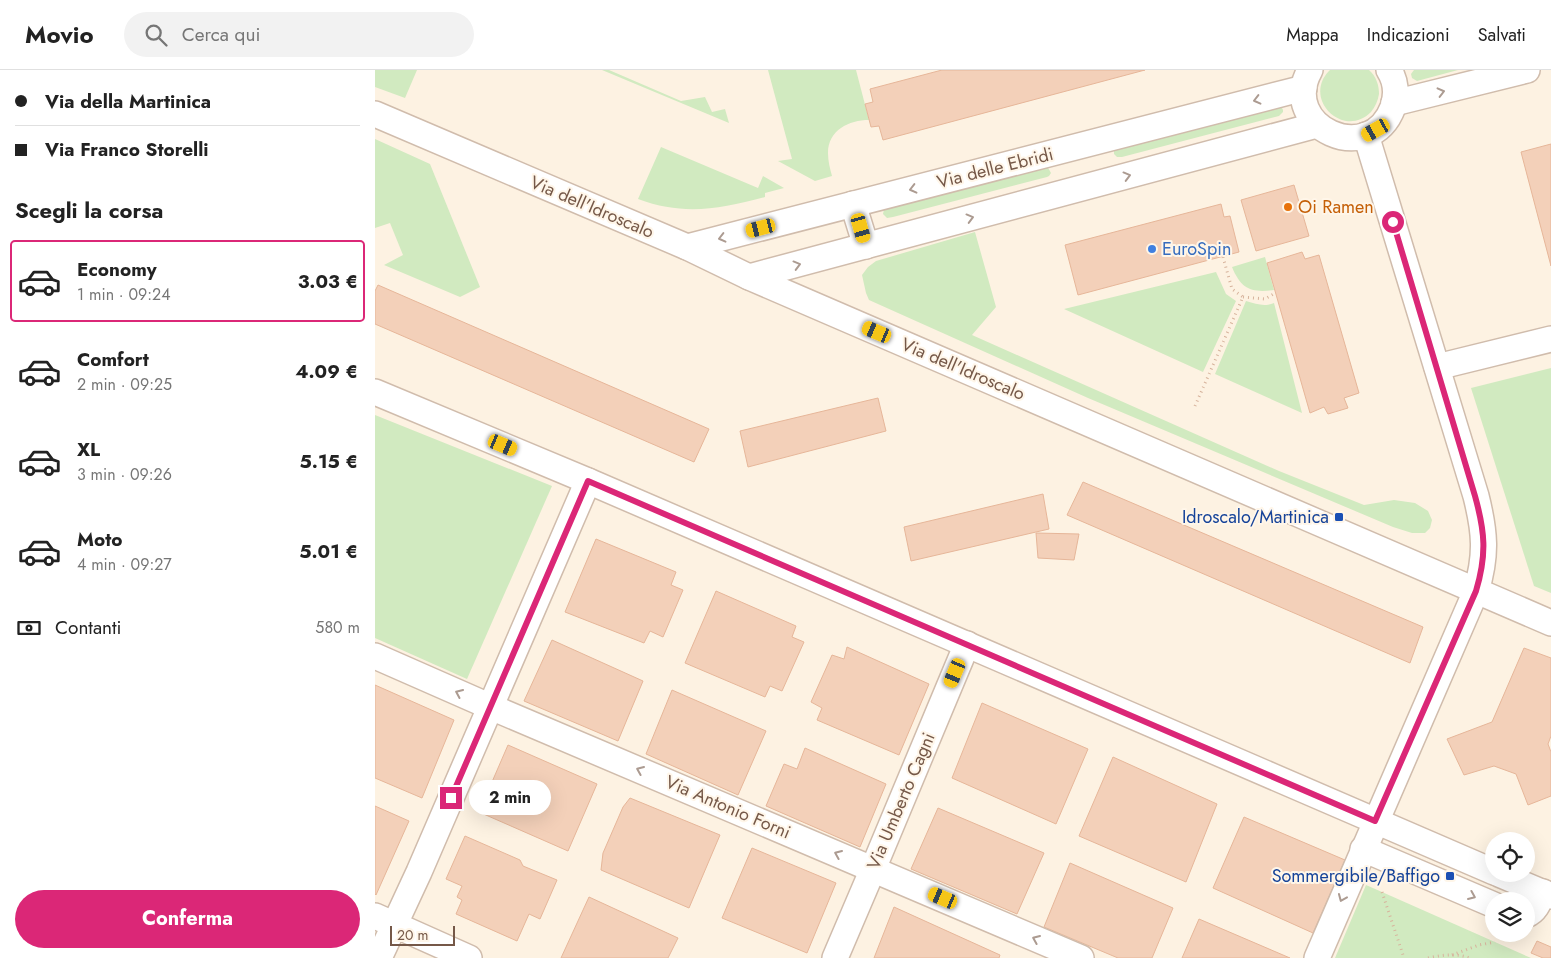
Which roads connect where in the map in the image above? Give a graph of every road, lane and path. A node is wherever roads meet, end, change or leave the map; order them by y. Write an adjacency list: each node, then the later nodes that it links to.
1 (1389, 70): 4 (street)
2 (1527, 70): 4 (street, one-way to 2)
3 (1307, 79): 6 (street); 8 (street, Via delle Ebridi, one-way to 8)
4 (1394, 104): 7 (street)
5 (375, 114): 12 (street, Via dell'Idroscalo)
6 (1317, 125): 7 (street); 9 (street, one-way to 6)
7 (1366, 135): 18 (street)
8 (1078, 146): 9 (street); 10 (street, Via delle Ebridi, one-way to 10)
9 (1089, 186): 11 (street, one-way to 9)
10 (853, 204): 11 (street); 12 (street, Via delle Ebridi, one-way to 12)
11 (866, 246): 14 (street, one-way to 11)
12 (687, 247): 14 (street, Via dell'Idroscalo)
13 (1223, 257): 16 (path)
14 (749, 277): 22 (street, Via dell'Idroscalo)
15 (1275, 293): 16 (path)
16 (1243, 297): 20 (path)
17 (1551, 339): 18 (street)
18 (1437, 367): 22 (street)
19 (375, 392): 21 (street)
20 (1195, 406)
21 (588, 481): 24 (street); 26 (street)
22 (1476, 591): 23 (street, Via dell'Idroscalo); 27 (street)
23 (1551, 623)
24 (967, 644): 27 (street); 30 (street, Via Umberto Cagni)
25 (375, 656): 26 (street, Via Antonio Forni, one-way to 25)
26 (491, 707): 30 (street, Via Antonio Forni, one-way to 26); 36 (street)
27 (1375, 821): 28 (street); 29 (street)
28 (1363, 849): 34 (street, one-way to 34); 43 (street, one-way to 43)
29 (1485, 868)
30 (873, 869): 41 (street, Via Umberto Cagni); 42 (street, Via Antonio Forni, one-way to 30)
31 (1518, 882): 33 (street)
32 (1382, 892): 44 (path)
33 (1547, 894): 35 (street)
34 (1485, 901)
35 (1535, 908)
36 (384, 921): 39 (street); 40 (street)
37 (1495, 942): 38 (path)
38 (1452, 955): 45 (path); 46 (path)
39 (379, 958)
40 (469, 958)
41 (835, 958)
42 (1081, 958)
43 (1317, 958)
44 (1404, 958)
45 (1428, 958)
46 (1470, 958)

